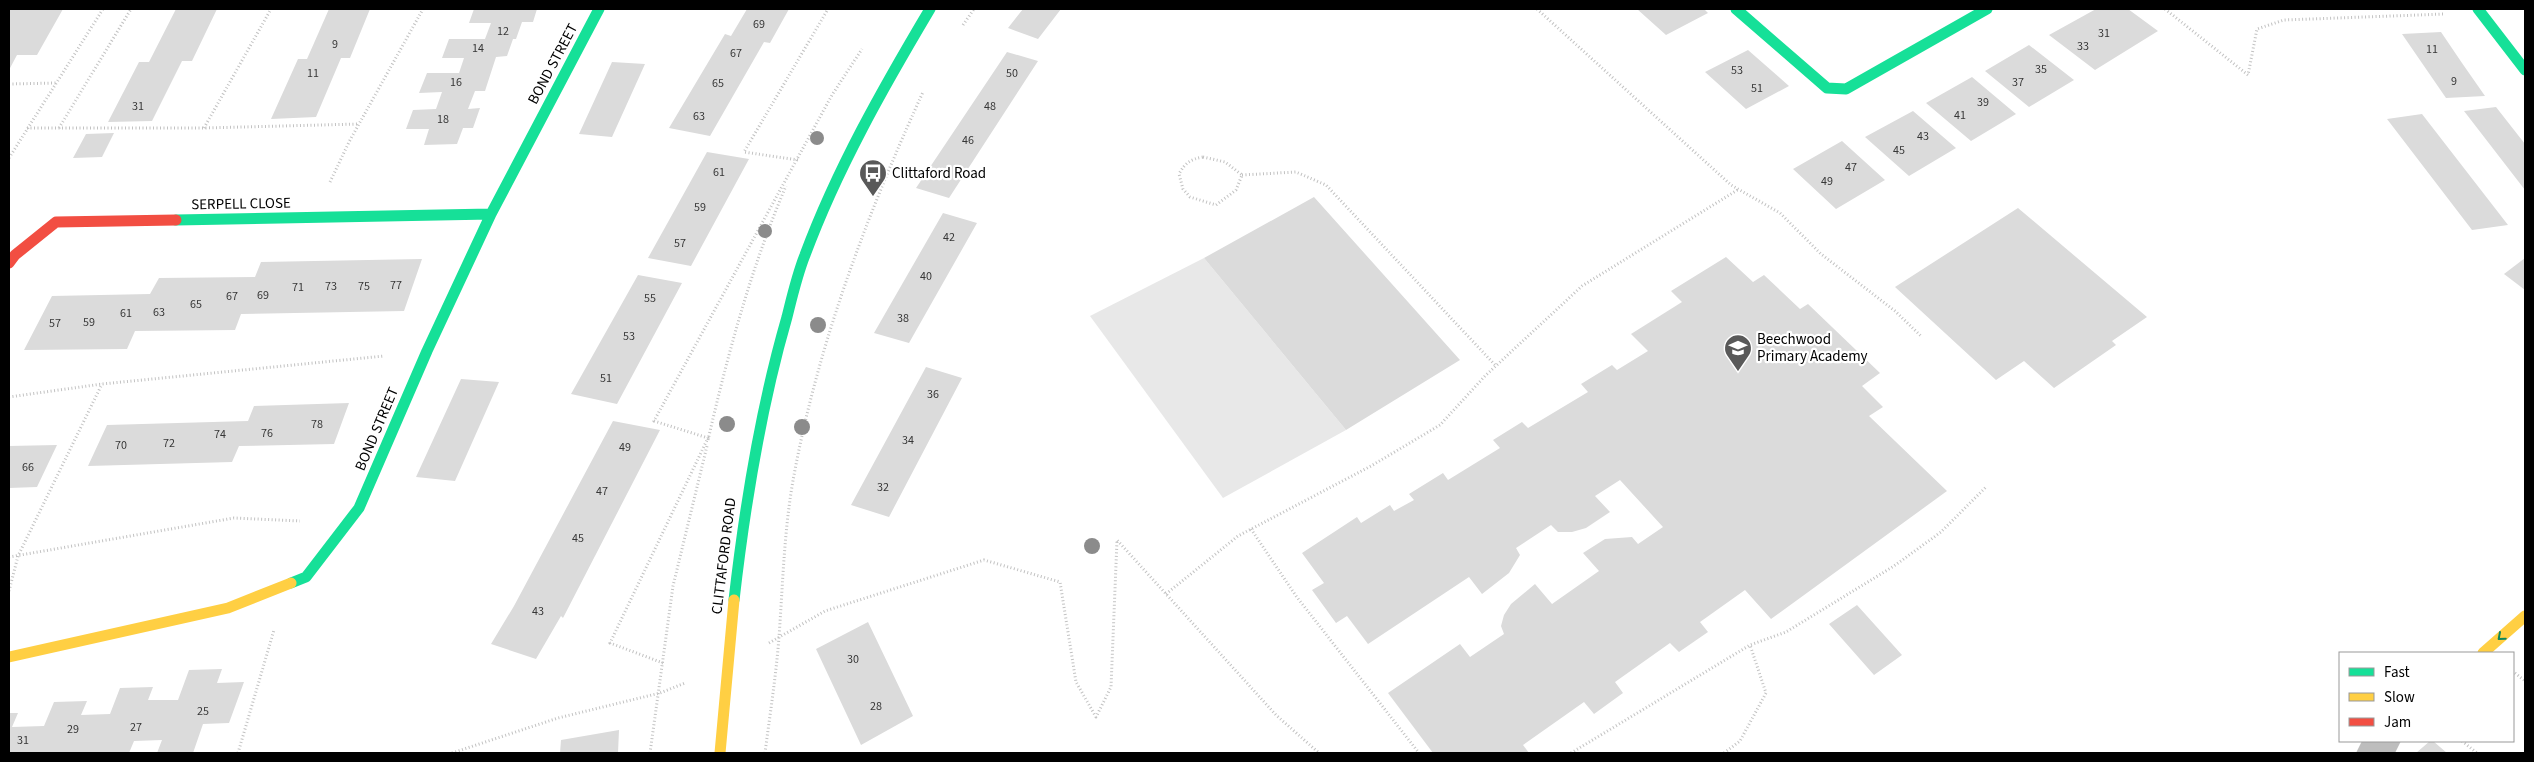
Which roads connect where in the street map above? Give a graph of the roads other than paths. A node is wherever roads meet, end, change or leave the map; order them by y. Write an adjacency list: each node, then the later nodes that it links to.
1 (599, 9): 7 (street, BOND STREET)
2 (930, 9): 13 (street, CLITTAFORD ROAD)
3 (1736, 9): 4 (street)
4 (1987, 9)
5 (2479, 10): 6 (street)
6 (2525, 70)
7 (491, 214): 8 (street, SERPELL CLOSE); 11 (street, BOND STREET)
8 (9, 264)
9 (2525, 616): 10 (street, one-way to 10)
10 (2483, 652)
11 (9, 657)
12 (2385, 742): 14 (street)
13 (720, 753)
14 (2372, 753)

